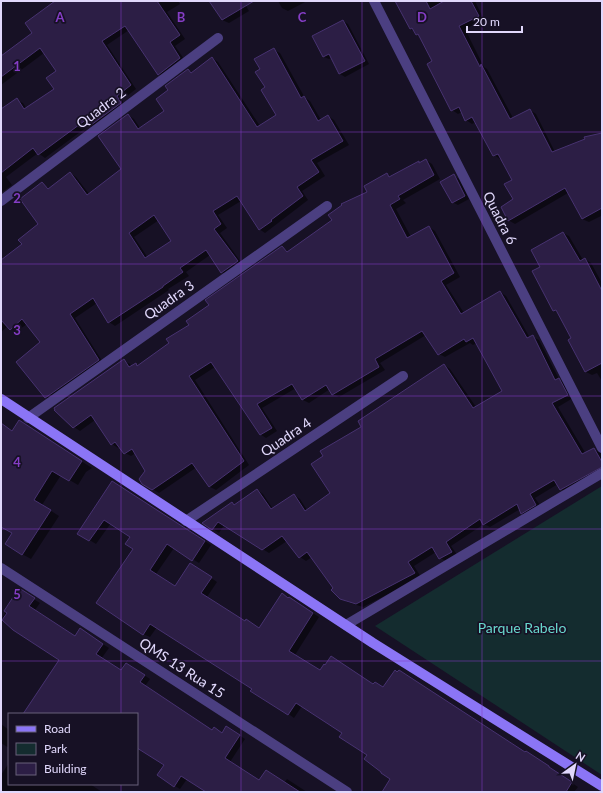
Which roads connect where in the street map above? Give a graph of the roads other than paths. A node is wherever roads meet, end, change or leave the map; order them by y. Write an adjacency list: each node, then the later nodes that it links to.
1 (374, 1): 8 (street, Quadra 6)
2 (218, 38): 3 (street, Quadra 2)
3 (1, 201)
4 (327, 206): 7 (street, Quadra 3)
5 (403, 376): 10 (street, Quadra 4)
6 (1, 399): 7 (street)
7 (28, 418): 10 (street)
8 (602, 448)
9 (602, 474): 12 (street)
10 (186, 521): 12 (street)
11 (1, 568): 14 (street, QMS 13 Rua 15)
12 (346, 625): 13 (street)
13 (602, 786)
14 (347, 792)

